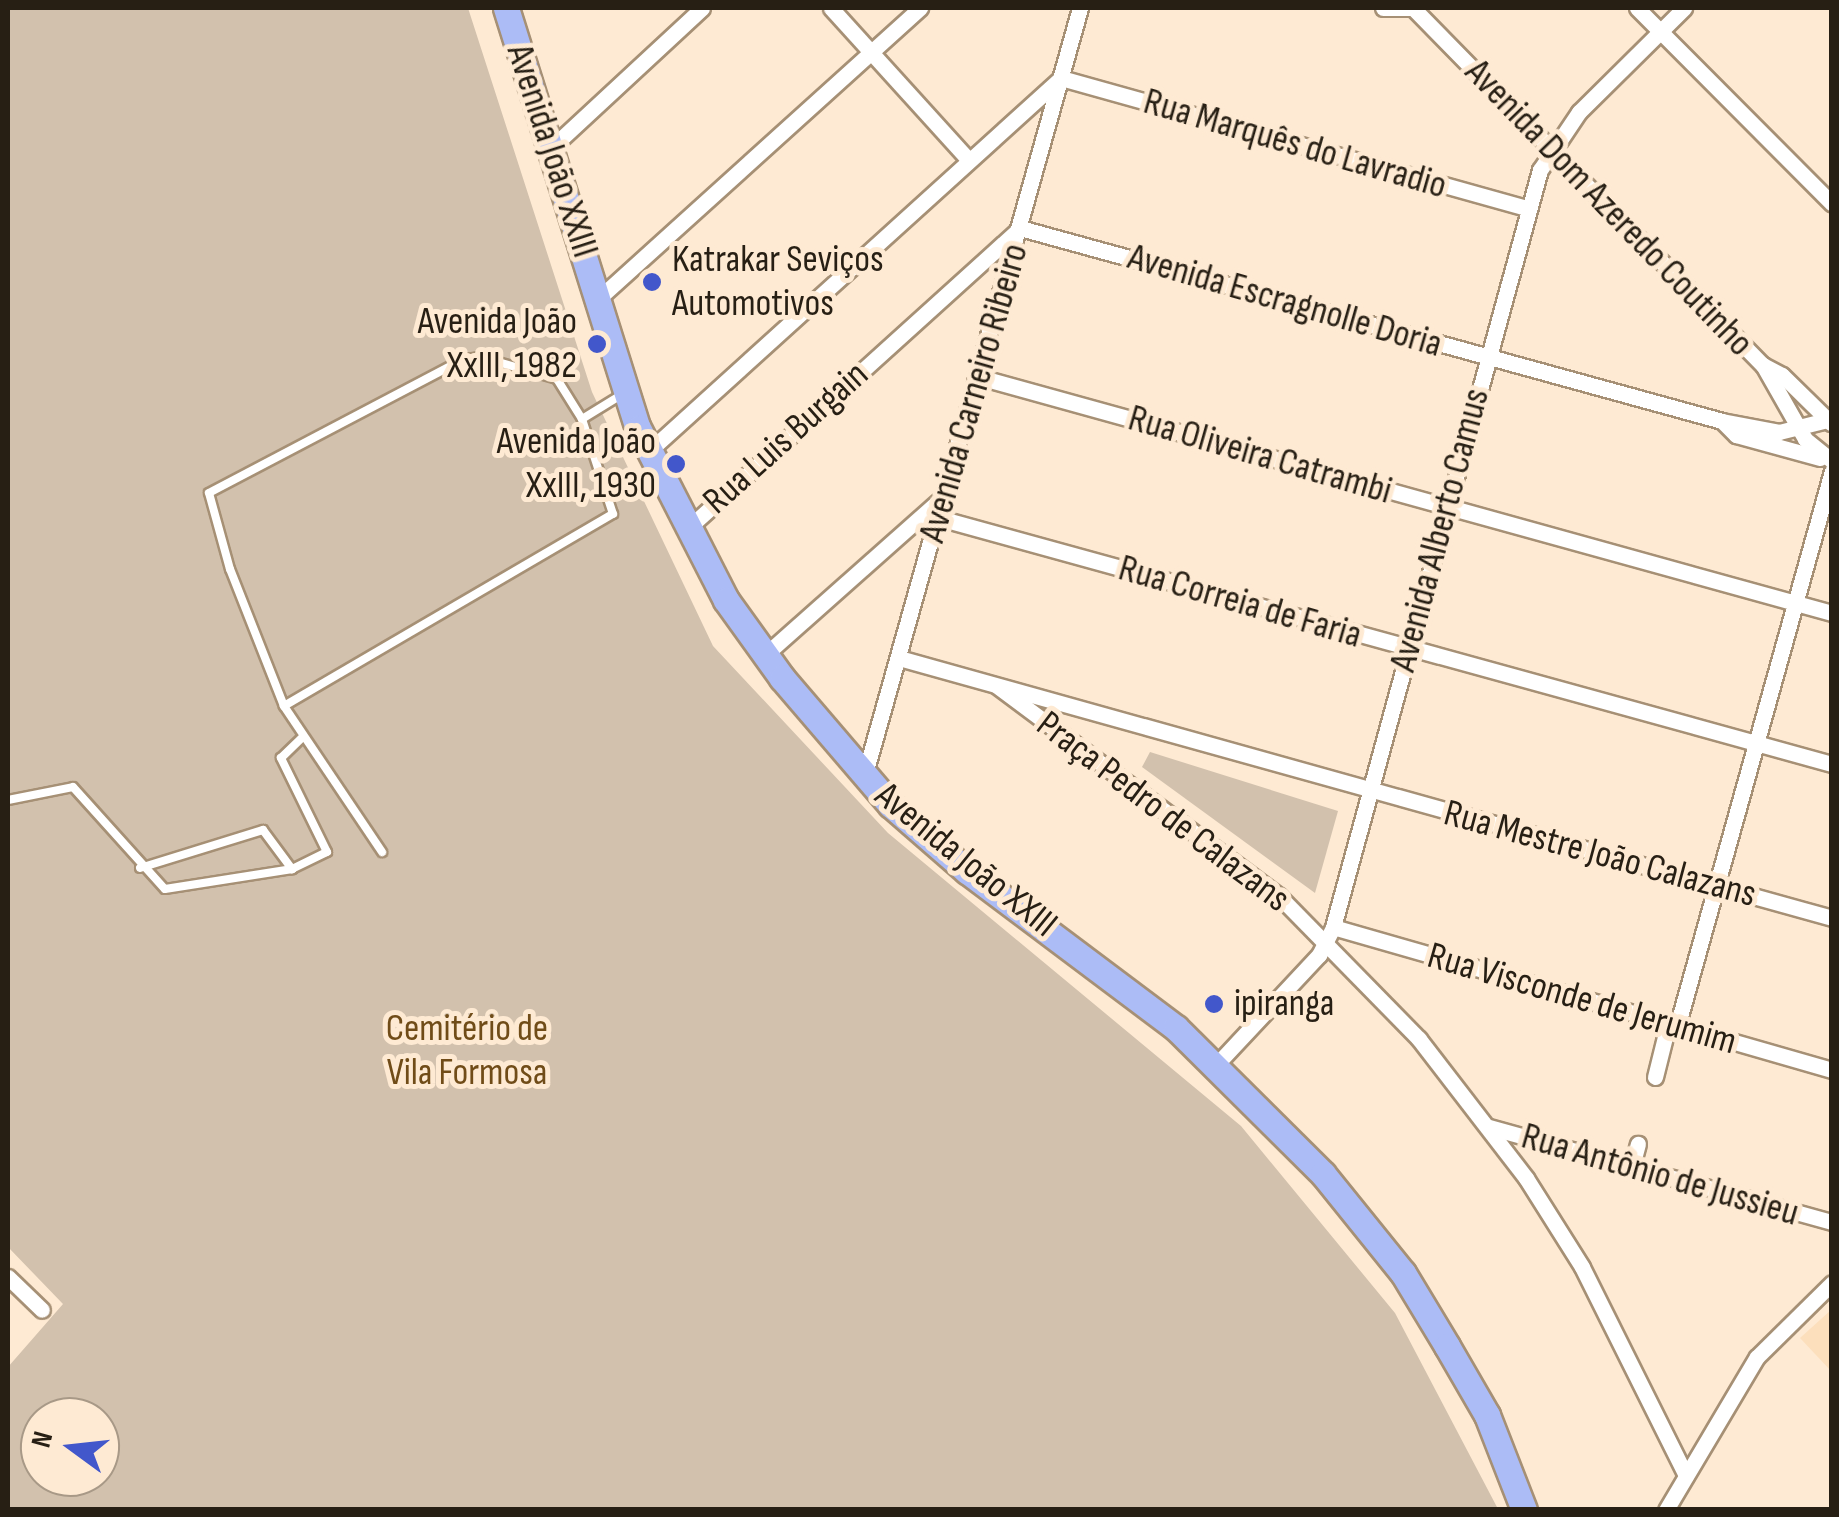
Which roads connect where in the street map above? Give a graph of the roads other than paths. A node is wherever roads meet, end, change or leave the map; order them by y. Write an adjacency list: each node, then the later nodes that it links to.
1 (506, 8): 14 (main road, Avenida João XXIII)
2 (702, 8): 14 (street)
3 (830, 8): 11 (street)
4 (920, 8): 11 (street)
5 (1080, 8): 12 (street, Avenida Carneiro Ribeiro)
6 (1384, 8): 7 (street)
7 (1413, 8): 13 (street, Avenida Dom Azeredo Coutinho)
8 (1637, 8): 10 (street)
9 (1684, 8): 10 (street, Avenida Alberto Camus)
10 (1660, 31): 13 (street, Avenida Alberto Camus); 16 (street)
11 (870, 52): 15 (street); 19 (street)
12 (1061, 78): 15 (street); 17 (street, Rua Marquês do Lavradio); 18 (street, Avenida Carneiro Ribeiro)
13 (1550, 145): 17 (street, Avenida Alberto Camus); 21 (street, Avenida Dom Azeredo Coutinho)
14 (550, 148): 19 (main road, Avenida João XXIII)
15 (968, 160): 28 (street)
16 (1832, 204)
17 (1529, 209): 20 (street, Avenida Alberto Camus)
18 (1020, 228): 20 (street, Avenida Escragnolle Doria); 22 (street, Avenida Carneiro Ribeiro); 33 (street, Rua Luis Burgain)
19 (599, 298): 23 (main road, Avenida João XXIII)
20 (1488, 358): 25 (street, Avenida Escragnolle Doria); 31 (street, Avenida Alberto Camus)
21 (1763, 365): 26 (street, Avenida Dom Azeredo Coutinho); 27 (street, Avenida Dom Azeredo Coutinho)
22 (978, 376): 30 (street, Avenida Carneiro Ribeiro); 31 (street, Rua Oliveira Catrambi)
23 (625, 392): 24 (lane); 28 (main road, Avenida João XXIII)
24 (582, 419): 40 (lane); 40 (lane)
25 (1722, 421): 27 (street, Avenida Escragnolle Doria); 29 (street, Avenida Escragnolle Doria)
26 (1829, 422): 27 (street, Avenida Escragnolle Doria)
27 (1796, 426): 29 (street)
28 (648, 452): 33 (main road, Avenida João XXIII)
29 (1829, 461): 34 (street)
30 (946, 494): 32 (street, Avenida Carneiro Ribeiro); 37 (street)
31 (1447, 507): 34 (street, Rua Oliveira Catrambi); 36 (street, Avenida Alberto Camus)
32 (939, 518): 36 (street, Rua Correia de Faria); 38 (street, Avenida Carneiro Ribeiro)
33 (686, 530): 37 (main road, Avenida João XXIII)
34 (1794, 603): 35 (street, Rua Oliveira Catrambi); 42 (street)
35 (1832, 613)
36 (1408, 648): 42 (street, Rua Correia de Faria); 45 (street, Avenida Alberto Camus)
37 (766, 655): 44 (main road, Avenida João XXIII)
38 (900, 658): 39 (street); 44 (street, Avenida Carneiro Ribeiro)
39 (997, 686): 45 (street, Rua Mestre João Calazans); 52 (street, Praça Pedro de Calazans)
40 (284, 706): 41 (lane)
41 (302, 737): 47 (lane); 49 (lane)
42 (1758, 742): 43 (street, Rua Correia de Faria); 50 (street)
43 (1832, 764)
44 (864, 776): 54 (main road, Avenida João XXIII)
45 (1369, 790): 50 (street, Rua Mestre João Calazans); 52 (street, Avenida Alberto Camus)
46 (8, 800): 48 (lane)
47 (382, 852)
48 (140, 868): 49 (lane); 49 (lane)
49 (292, 869)
50 (1717, 885): 51 (street, Rua Mestre João Calazans); 53 (street)
51 (1832, 918)
52 (1330, 933): 53 (street, Rua Visconde de Jerumim); 54 (street, Avenida Alberto Camus); 57 (street)
53 (1672, 1026): 55 (street, Rua Visconde de Jerumim); 56 (street)
54 (1216, 1064): 65 (main road, Avenida João XXIII)
55 (1832, 1070)
56 (1655, 1077)
57 (1489, 1127): 59 (street, Rua Antônio de Jussieu); 64 (street)
58 (1638, 1144): 59 (street)
59 (1632, 1166): 60 (street, Rua Antônio de Jussieu)
60 (1832, 1222)
61 (8, 1276): 63 (street)
62 (1832, 1283): 64 (street)
63 (42, 1310)
64 (1686, 1476): 66 (street)
65 (1524, 1510)
66 (1666, 1510)

